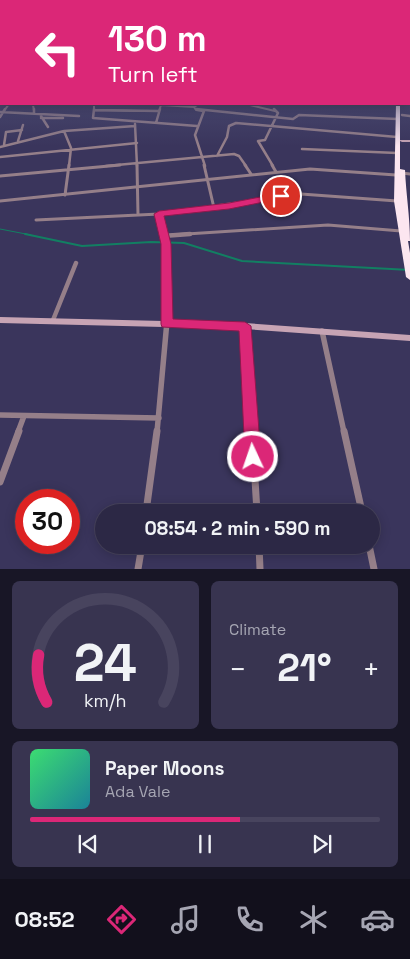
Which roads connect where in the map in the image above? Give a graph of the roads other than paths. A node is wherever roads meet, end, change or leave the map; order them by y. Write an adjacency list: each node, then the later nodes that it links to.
1 (33, 105): 12 (street)
2 (94, 105): 8 (street)
3 (197, 105): 7 (street)
4 (251, 105): 17 (street)
5 (398, 105): 18 (highway)
6 (402, 105): 18 (highway)
7 (194, 107): 9 (street); 10 (street)
8 (94, 110): 9 (street); 21 (street)
9 (159, 111): 22 (street)
10 (204, 111): 17 (street); 25 (street)
11 (2, 112): 12 (street); 16 (street)
12 (34, 113): 13 (street)
13 (40, 113): 14 (street); 19 (street)
14 (78, 116)
15 (410, 116): 18 (street)
16 (0, 117)
17 (276, 117): 18 (street); 26 (street)
18 (400, 117): 30 (highway)
19 (42, 118): 20 (street); 27 (street)
20 (63, 118)
21 (135, 121): 22 (street); 24 (street)
22 (156, 123): 25 (street)
23 (23, 125): 28 (street)
24 (135, 126): 29 (street); 33 (street)
25 (197, 126): 41 (street)
26 (271, 126): 30 (street); 39 (street); 44 (street)
27 (48, 127)
28 (22, 130): 31 (street); 34 (street)
29 (64, 131): 31 (street); 36 (street)
30 (399, 139): 32 (street); 38 (highway); 46 (highway)
31 (18, 141): 34 (street)
32 (410, 141)
33 (137, 143): 36 (street); 42 (street)
34 (4, 145): 35 (street)
35 (0, 146)
36 (72, 148): 40 (street); 43 (street)
37 (302, 149): 38 (street)
38 (397, 152): 46 (highway)
39 (218, 156): 41 (street); 45 (street)
40 (0, 157)
41 (202, 157): 42 (street); 49 (street)
42 (138, 163): 43 (street); 50 (street)
43 (69, 170): 48 (street); 51 (street)
44 (276, 172): 45 (street); 46 (street)
45 (251, 174): 49 (street)
46 (399, 174): 47 (street); 53 (highway); 60 (highway)
47 (410, 174)
48 (0, 176)
49 (209, 179): 50 (street); 54 (street)
50 (139, 187): 51 (street); 56 (street)
51 (65, 195): 52 (street)
52 (0, 201)
53 (397, 201): 54 (street); 58 (highway)
54 (214, 208): 55 (street)
55 (159, 214): 56 (street); 59 (street)
56 (138, 215): 57 (street)
57 (36, 220)
58 (401, 230): 59 (street); 62 (highway)
59 (165, 240): 65 (street)
60 (410, 240)
61 (76, 263): 64 (street)
62 (410, 277)
63 (0, 320): 64 (street)
64 (53, 320): 65 (street)
65 (167, 324): 66 (street); 71 (street)
66 (245, 326): 67 (street); 74 (street)
67 (322, 331): 68 (street); 75 (street)
68 (410, 338)
69 (0, 415): 70 (street)
70 (24, 416): 71 (street); 72 (street)
71 (159, 418): 73 (street)
72 (0, 482)
73 (147, 504)
74 (256, 504)
75 (360, 504)
76 (140, 554): 79 (street)
77 (259, 554): 80 (street)
78 (371, 554): 81 (street)
79 (138, 569)
80 (260, 569)
81 (374, 569)

